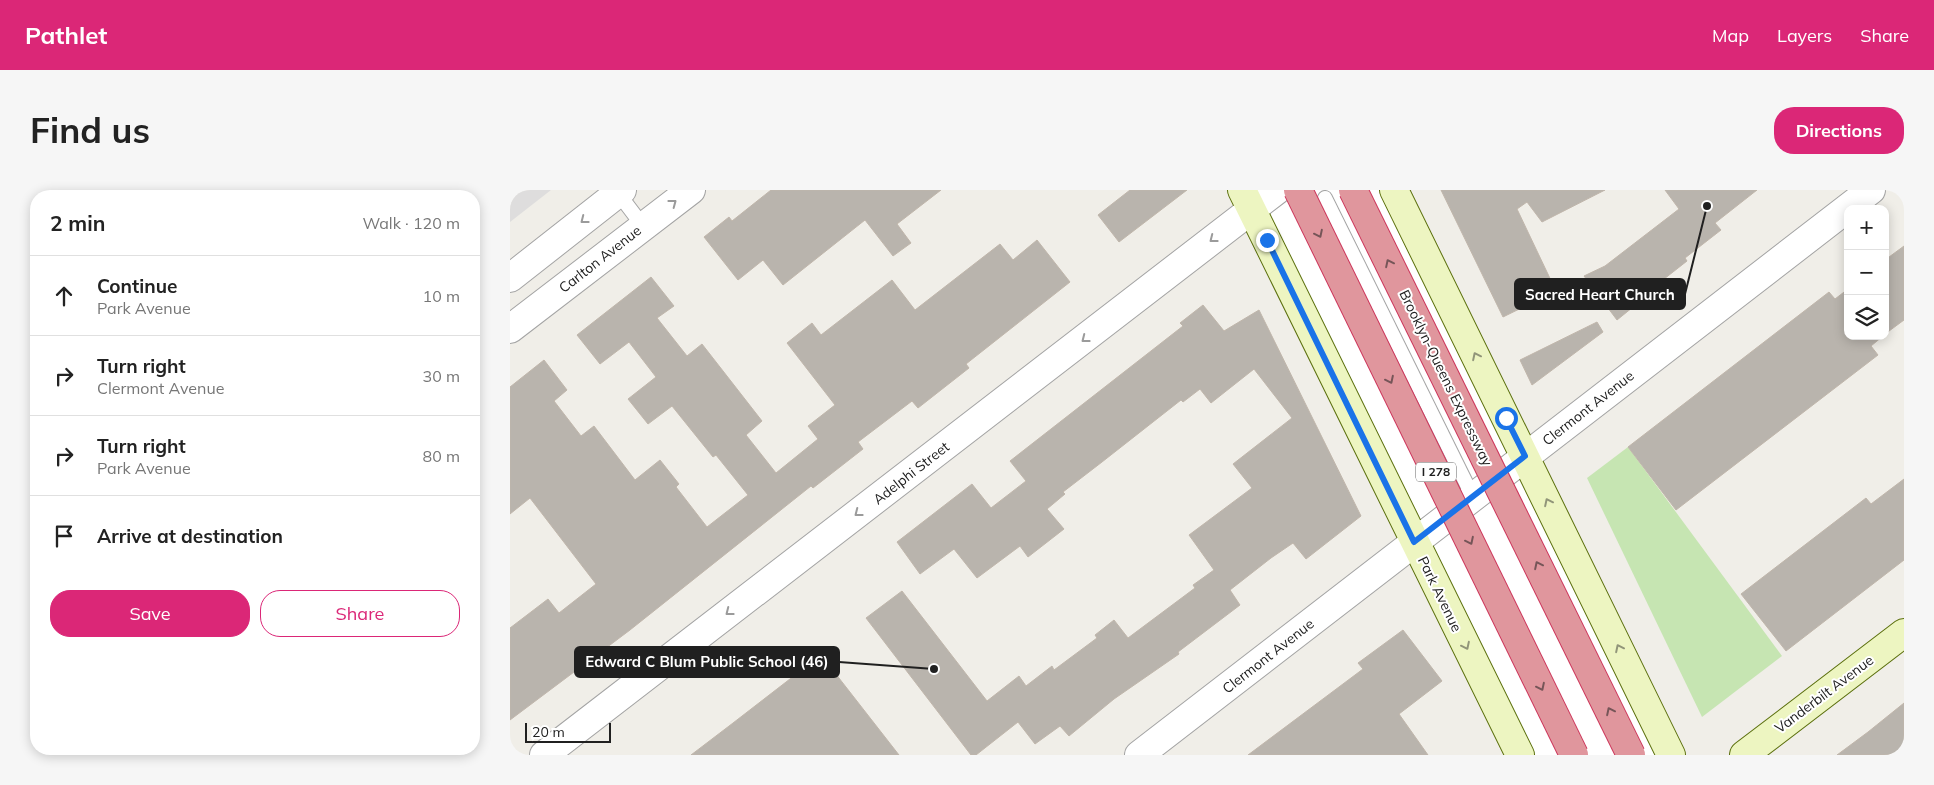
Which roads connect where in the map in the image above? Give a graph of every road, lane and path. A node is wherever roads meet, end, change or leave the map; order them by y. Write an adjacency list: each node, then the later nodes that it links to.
1 (691, 190): 10 (street, Carlton Avenue, one-way to 1)
2 (1277, 190): 9 (street, Adelphi Street)
3 (1298, 190): 20 (highway, I 278, one-way to 20, bridge)
4 (1353, 190): 21 (highway, Brooklyn-Queens Expressway, one-way to 4, bridge)
5 (1394, 190): 13 (main road, one-way to 5)
6 (1871, 190): 13 (street, Clermont Avenue)
7 (620, 192): 10 (lane); 11 (street, one-way to 11)
8 (1325, 198): 14 (lane)
9 (1247, 200): 15 (main road, Park Avenue); 17 (street, Adelphi Street, one-way to 17)
10 (643, 226): 12 (street, Carlton Avenue)
11 (510, 278)
12 (510, 329)
13 (1525, 456): 14 (street, Clermont Avenue); 22 (main road, one-way to 13)
14 (1473, 496): 15 (street, Clermont Avenue)
15 (1414, 542): 18 (street, Clermont Avenue); 19 (main road, Park Avenue, one-way to 19)
16 (1904, 633): 23 (main road, Vanderbilt Avenue)
17 (544, 755)
18 (1139, 755)
19 (1520, 755)
20 (1574, 755)
21 (1631, 755)
22 (1671, 755)
23 (1744, 755)

